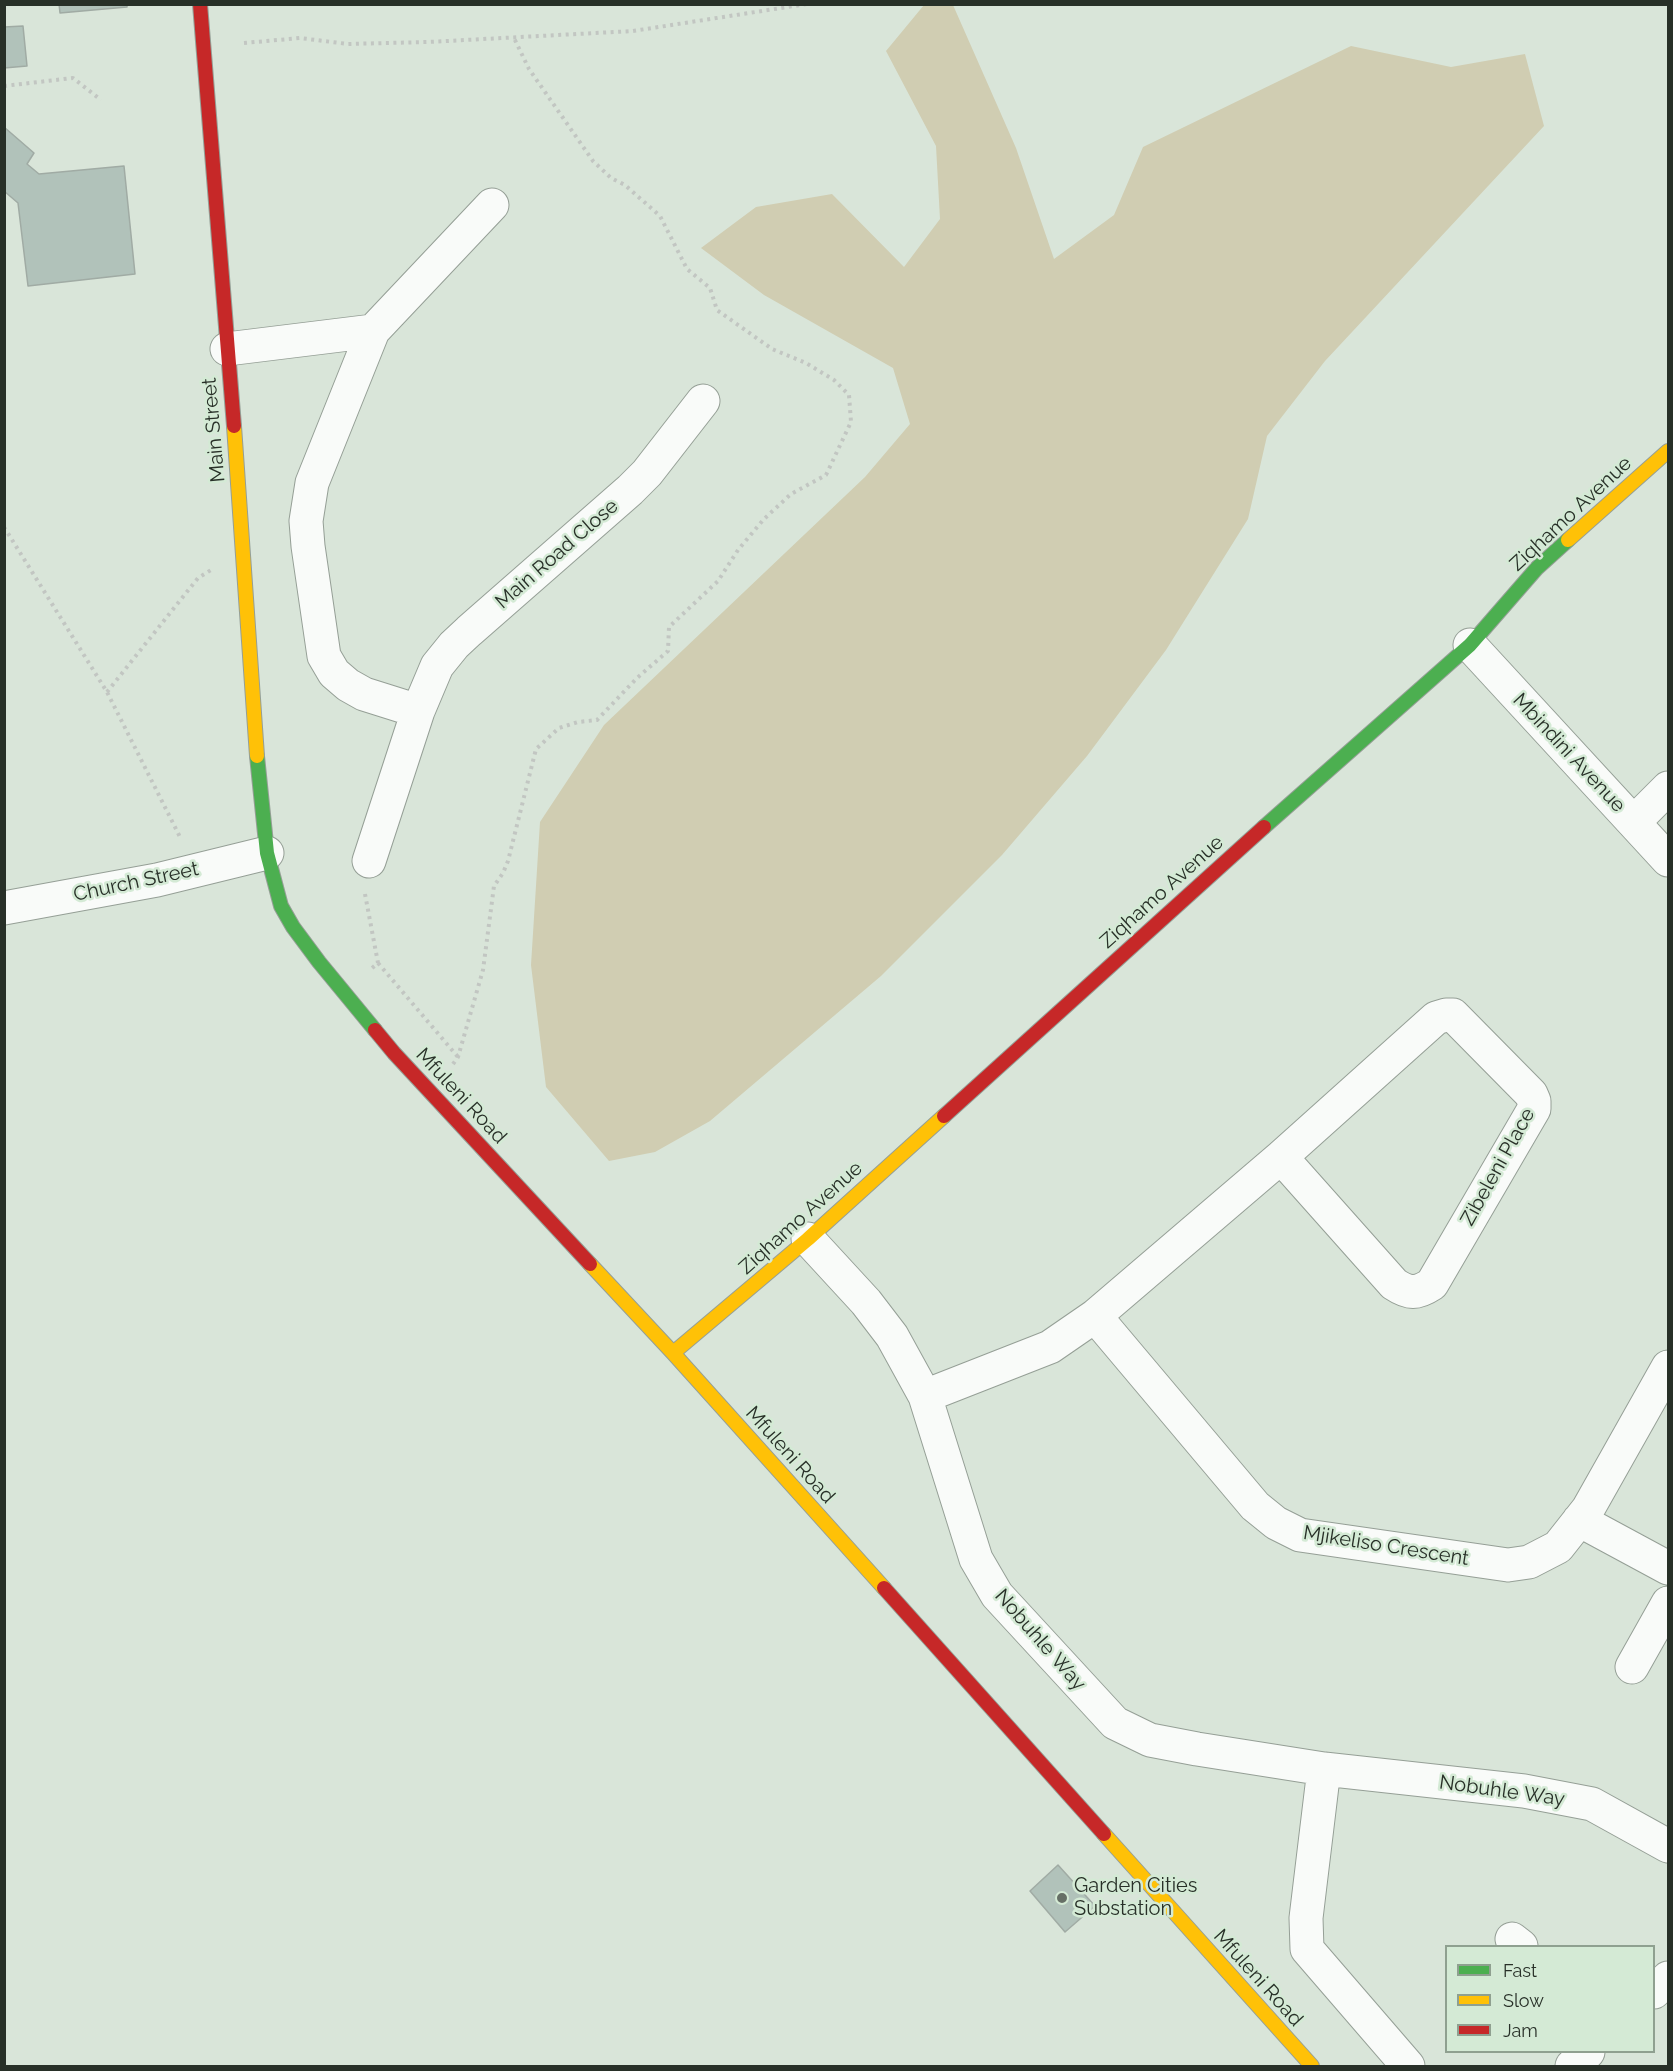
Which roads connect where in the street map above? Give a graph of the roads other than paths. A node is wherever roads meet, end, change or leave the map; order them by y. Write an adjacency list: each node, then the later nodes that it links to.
1 (200, 4): 4 (street, Main Street)
2 (492, 205): 3 (street)
3 (372, 332): 4 (street); 8 (street)
4 (227, 349): 11 (street, Main Street)
5 (703, 400): 8 (street, Main Road Close)
6 (1668, 452): 7 (street, Ziqhamo Avenue)
7 (1470, 645): 10 (street, Mbindini Avenue); 16 (street, Ziqhamo Avenue)
8 (418, 711): 13 (street, Main Road Close)
9 (1668, 788): 10 (street)
10 (1634, 822): 12 (street, Mbindini Avenue)
11 (267, 853): 14 (street, Church Street); 18 (street, Mfuleni Road)
12 (1668, 860)
13 (369, 861)
14 (4, 908)
15 (1281, 1156): 15 (street, Zibeleni Place); 17 (street, Zibeleni Place)
16 (808, 1239): 18 (street, Ziqhamo Avenue); 20 (street, Nobuhle Way)
17 (1095, 1316): 20 (street, Zibeleni Place); 21 (street, Mjikeliso Crescent)
18 (673, 1353): 30 (street, Mfuleni Road)
19 (1668, 1367): 21 (street, Mjikeliso Crescent)
20 (925, 1396): 25 (street, Nobuhle Way)
21 (1579, 1520): 22 (street)
22 (1668, 1568)
23 (1668, 1603): 24 (street)
24 (1632, 1667)
25 (1324, 1769): 26 (street, Nobuhle Way); 31 (street)
26 (1668, 1846)
27 (1668, 1978): 28 (street)
28 (1655, 1990)
29 (1587, 2053): 32 (street)
30 (1312, 2067)
31 (1408, 2067)
32 (1572, 2067)

